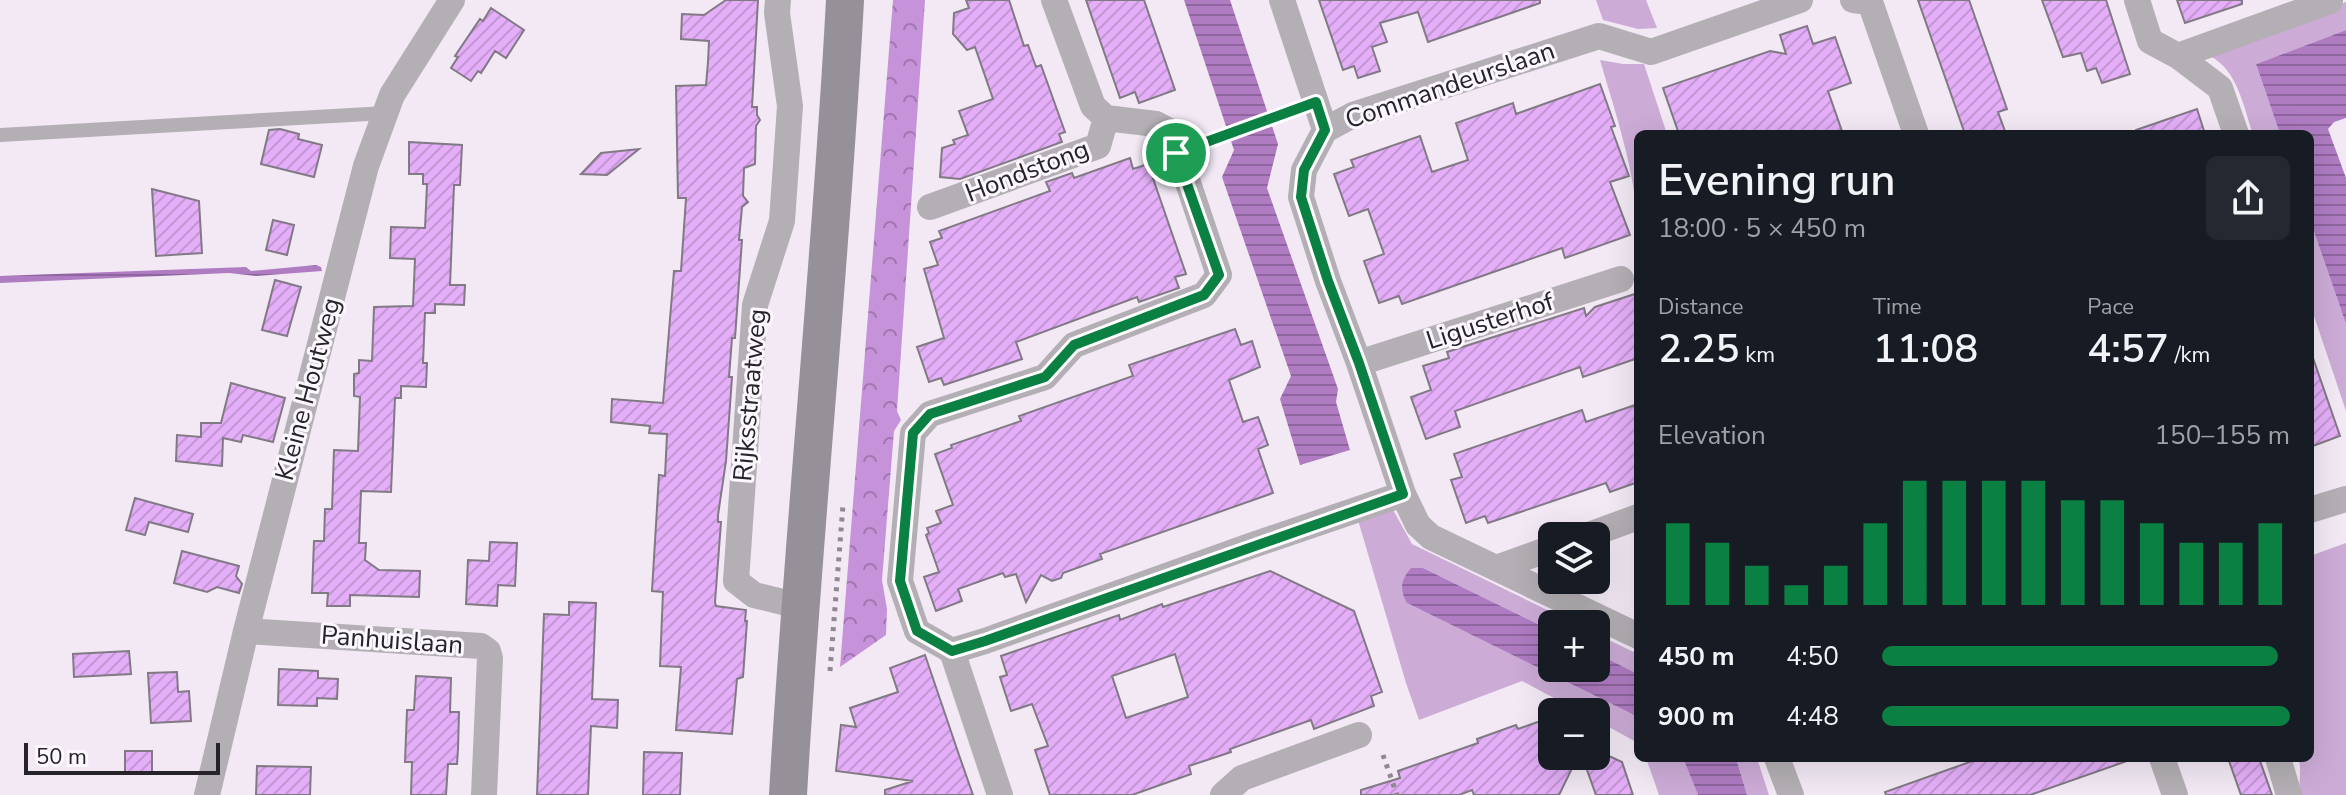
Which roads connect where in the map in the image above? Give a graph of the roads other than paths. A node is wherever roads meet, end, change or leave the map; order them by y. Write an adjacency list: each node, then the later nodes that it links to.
1 (452, 0): 11 (street, Kleine Houtweg)
2 (778, 0): 27 (street, Rijksstraatweg)
3 (845, 0): 27 (main road)
4 (1054, 0): 12 (street, Hondstong)
5 (1282, 0): 13 (street)
6 (1800, 0): 13 (street, Commandeurslaan)
7 (2137, 0): 10 (street)
8 (1864, 1): 14 (street)
9 (2330, 1): 10 (street)
10 (2178, 56): 15 (street)
11 (386, 113): 16 (lane); 28 (street, Kleine Houtweg)
12 (1106, 118): 17 (street, Hondstong); 30 (street, Hondstong)
13 (1325, 130): 19 (street, Commandeurslaan)
14 (1914, 130)
15 (2235, 130)
16 (0, 135)
17 (930, 207)
18 (1621, 279): 19 (street, Ligusterhof)
19 (1359, 363): 20 (street, Commandeurslaan)
20 (1403, 494): 26 (street, Commandeurslaan); 30 (street)
21 (2346, 499): 22 (street)
22 (2314, 509)
23 (1634, 518): 24 (street)
24 (1610, 527)
25 (1538, 553): 26 (street)
26 (1499, 567): 29 (street, Commandeurslaan)
27 (799, 606): 37 (main road)
28 (246, 631): 35 (street, Kleine Houtweg); 36 (street, Panhuislaan)
29 (1634, 634)
30 (952, 651): 38 (street)
31 (1359, 735): 39 (street)
32 (1779, 762): 40 (street)
33 (2163, 762): 41 (street)
34 (2279, 762): 42 (street)
35 (207, 795)
36 (484, 795)
37 (788, 795)
38 (1000, 795)
39 (1223, 795)
40 (1791, 795)
41 (2175, 795)
42 (2289, 795)

